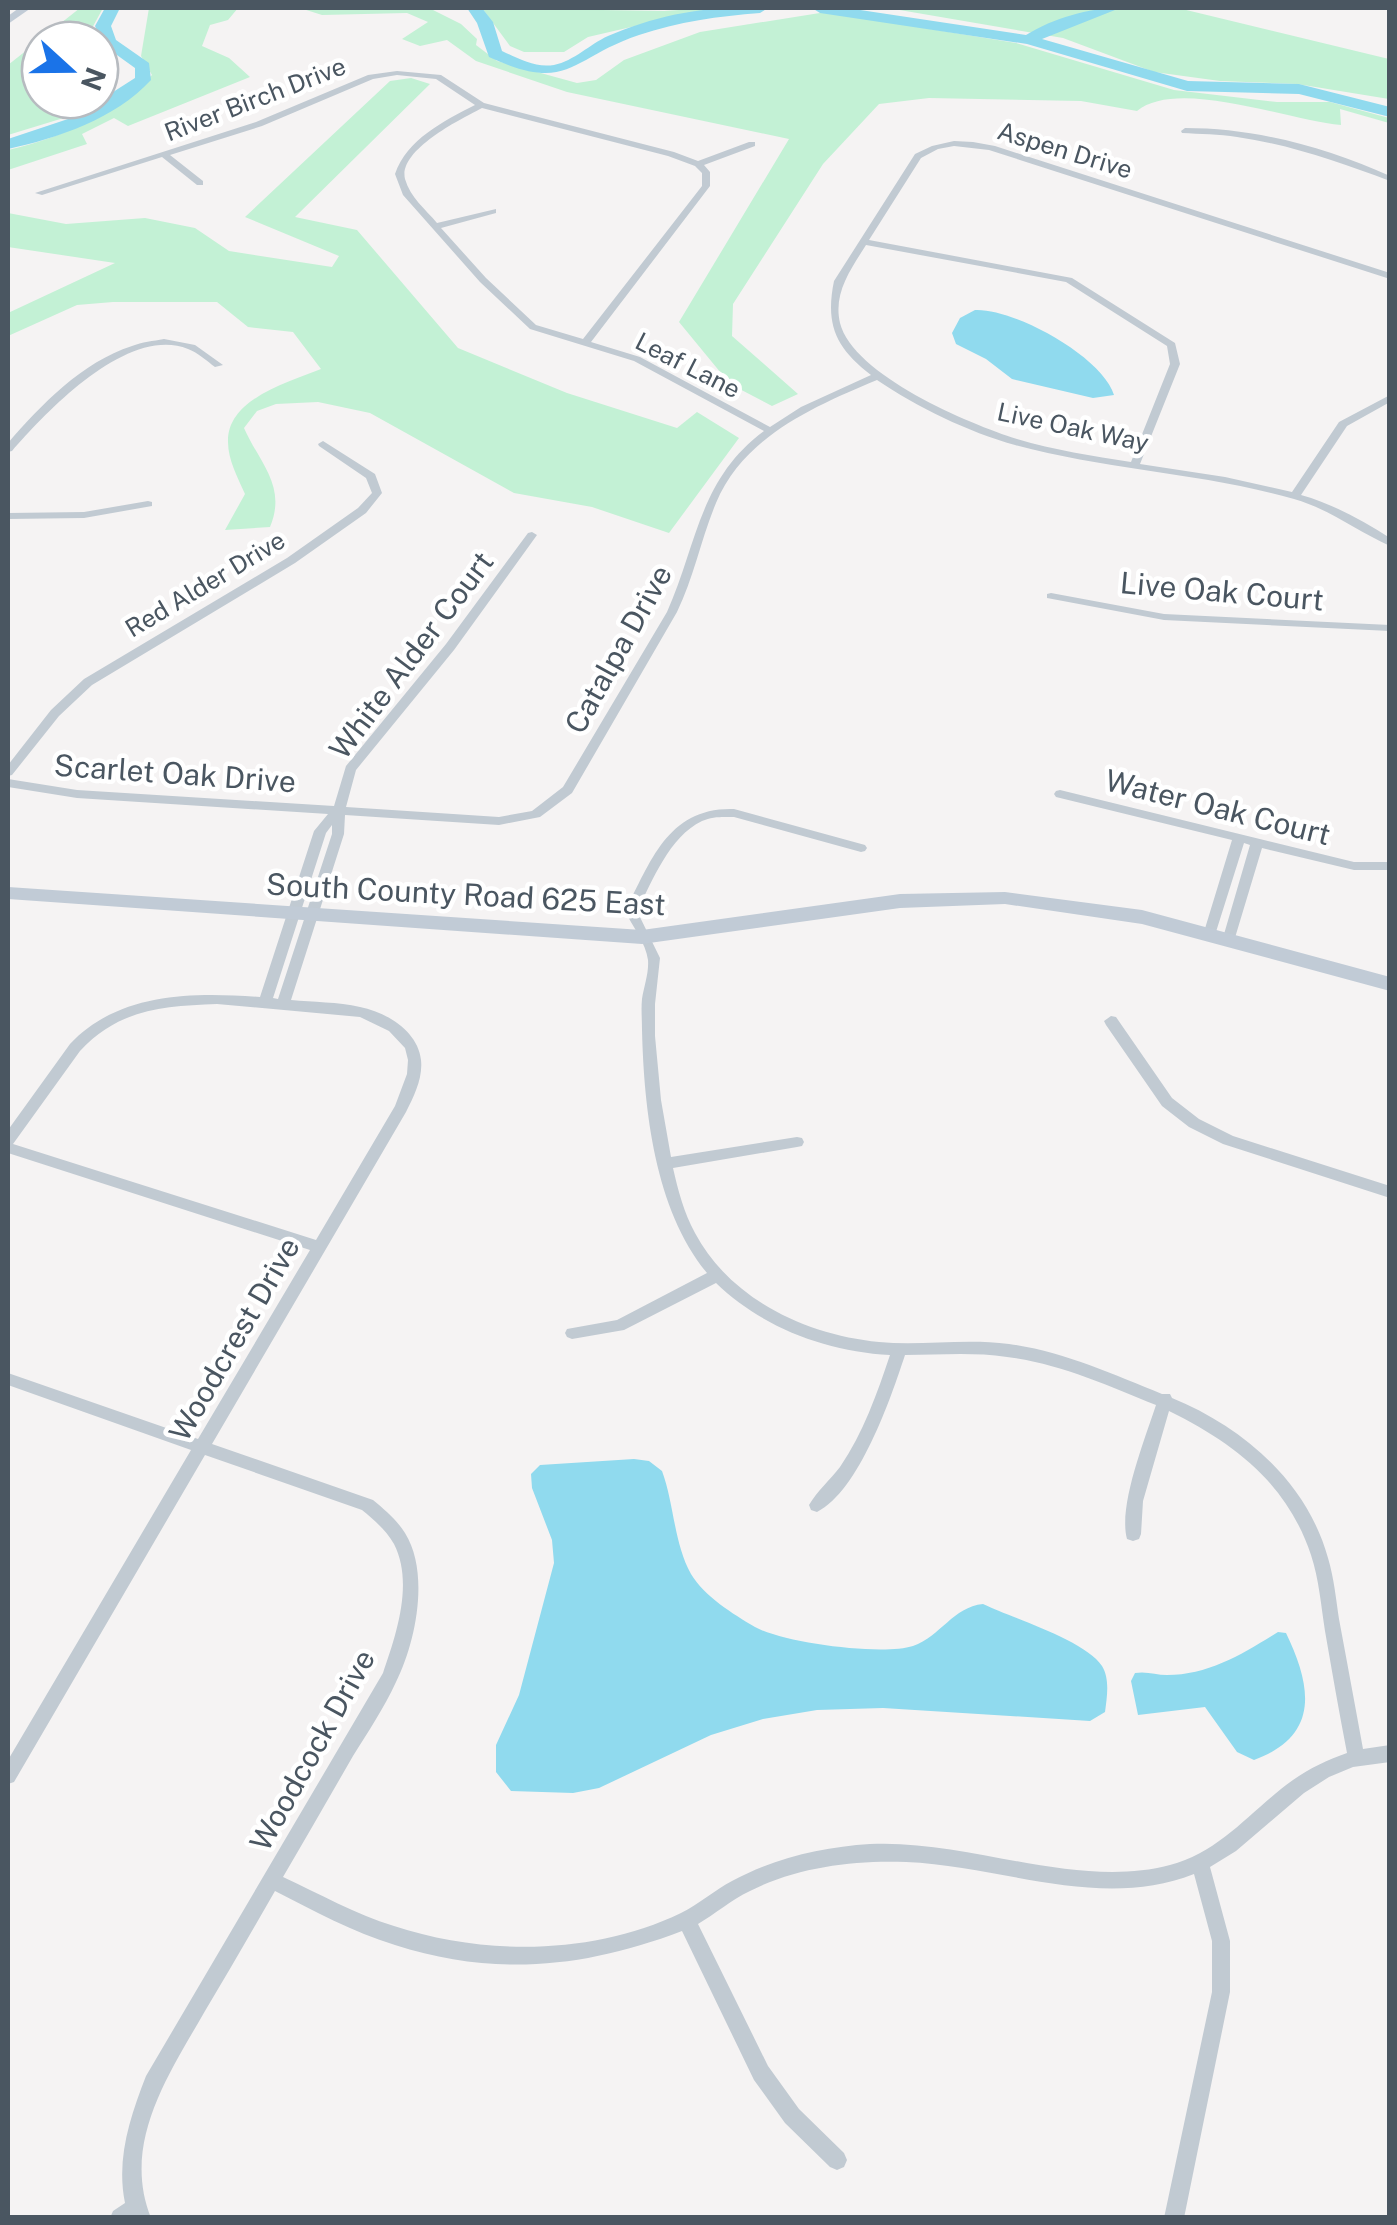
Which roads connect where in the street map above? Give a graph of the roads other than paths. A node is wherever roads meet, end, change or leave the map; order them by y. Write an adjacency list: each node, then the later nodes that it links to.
1 (25, 8): 2 (street)
2 (8, 21)
3 (482, 105): 6 (street, River Birch Drive); 7 (street, River Birch Drive); 12 (street, Leaf Lane)
4 (1185, 131): 8 (street)
5 (752, 144): 7 (street)
6 (165, 155): 9 (street); 10 (street, River Birch Drive)
7 (698, 164): 15 (street)
8 (1390, 179)
9 (200, 183)
10 (39, 193)
11 (493, 211): 12 (street)
12 (437, 226): 15 (street, Leaf Lane)
13 (864, 242): 14 (street, Aspen Drive); 17 (street, Aspen Drive); 22 (street)
14 (1390, 276)
15 (586, 342): 19 (street, Leaf Lane)
16 (218, 365): 21 (street)
17 (875, 377): 19 (street, Catalpa Drive); 22 (street, Live Oak Way)
18 (1390, 398): 24 (street)
19 (769, 430): 34 (street, Catalpa Drive)
20 (323, 444): 31 (street, Red Alder Drive)
21 (8, 449)
22 (1134, 464): 23 (street, Live Oak Way)
23 (1271, 492): 24 (street)
24 (1295, 496): 28 (street)
25 (148, 504): 26 (street)
26 (8, 516)
27 (532, 535): 34 (street, White Alder Court)
28 (1390, 543)
29 (1051, 596): 30 (street, Live Oak Court)
30 (1390, 628)
31 (8, 772)
32 (8, 783): 34 (street, Scarlet Oak Drive)
33 (1060, 794): 35 (street, Water Oak Court)
34 (339, 810): 40 (street, White Alder Court)
35 (1239, 838): 36 (street, Water Oak Court); 42 (street)
36 (1257, 842): 38 (street, Water Oak Court); 42 (street)
37 (861, 848): 41 (street)
38 (1390, 866)
39 (8, 893): 40 (street, South County Road 625 East)
40 (301, 912): 41 (street, South County Road 625 East); 44 (street); 45 (street)
41 (642, 937): 42 (street, South County Road 625 East); 49 (street)
42 (1219, 938): 43 (street, South County Road 625 East)
43 (1390, 984)
44 (264, 1004): 45 (street); 48 (street)
45 (282, 1006): 51 (street, Woodcrest Drive)
46 (1110, 1021): 50 (street)
47 (797, 1142): 49 (street)
48 (8, 1144): 51 (street)
49 (666, 1163): 52 (street)
50 (1390, 1192)
51 (319, 1246): 57 (street, Woodcrest Drive)
52 (718, 1275): 53 (street); 54 (street)
53 (572, 1333)
54 (900, 1349): 56 (street); 58 (street)
55 (8, 1379): 57 (street, Woodcock Drive)
56 (1165, 1399): 59 (street); 61 (street)
57 (203, 1447): 62 (street, Woodcrest Drive); 64 (street, Woodcock Drive)
58 (817, 1505)
59 (1133, 1534)
60 (1390, 1753): 61 (street)
61 (1356, 1757): 63 (street)
62 (8, 1776)
63 (1201, 1866): 65 (street); 68 (street)
64 (270, 1880): 65 (street); 67 (street, Woodcock Drive)
65 (686, 1920): 66 (street)
66 (837, 2160)
67 (132, 2214)
68 (1174, 2218)

